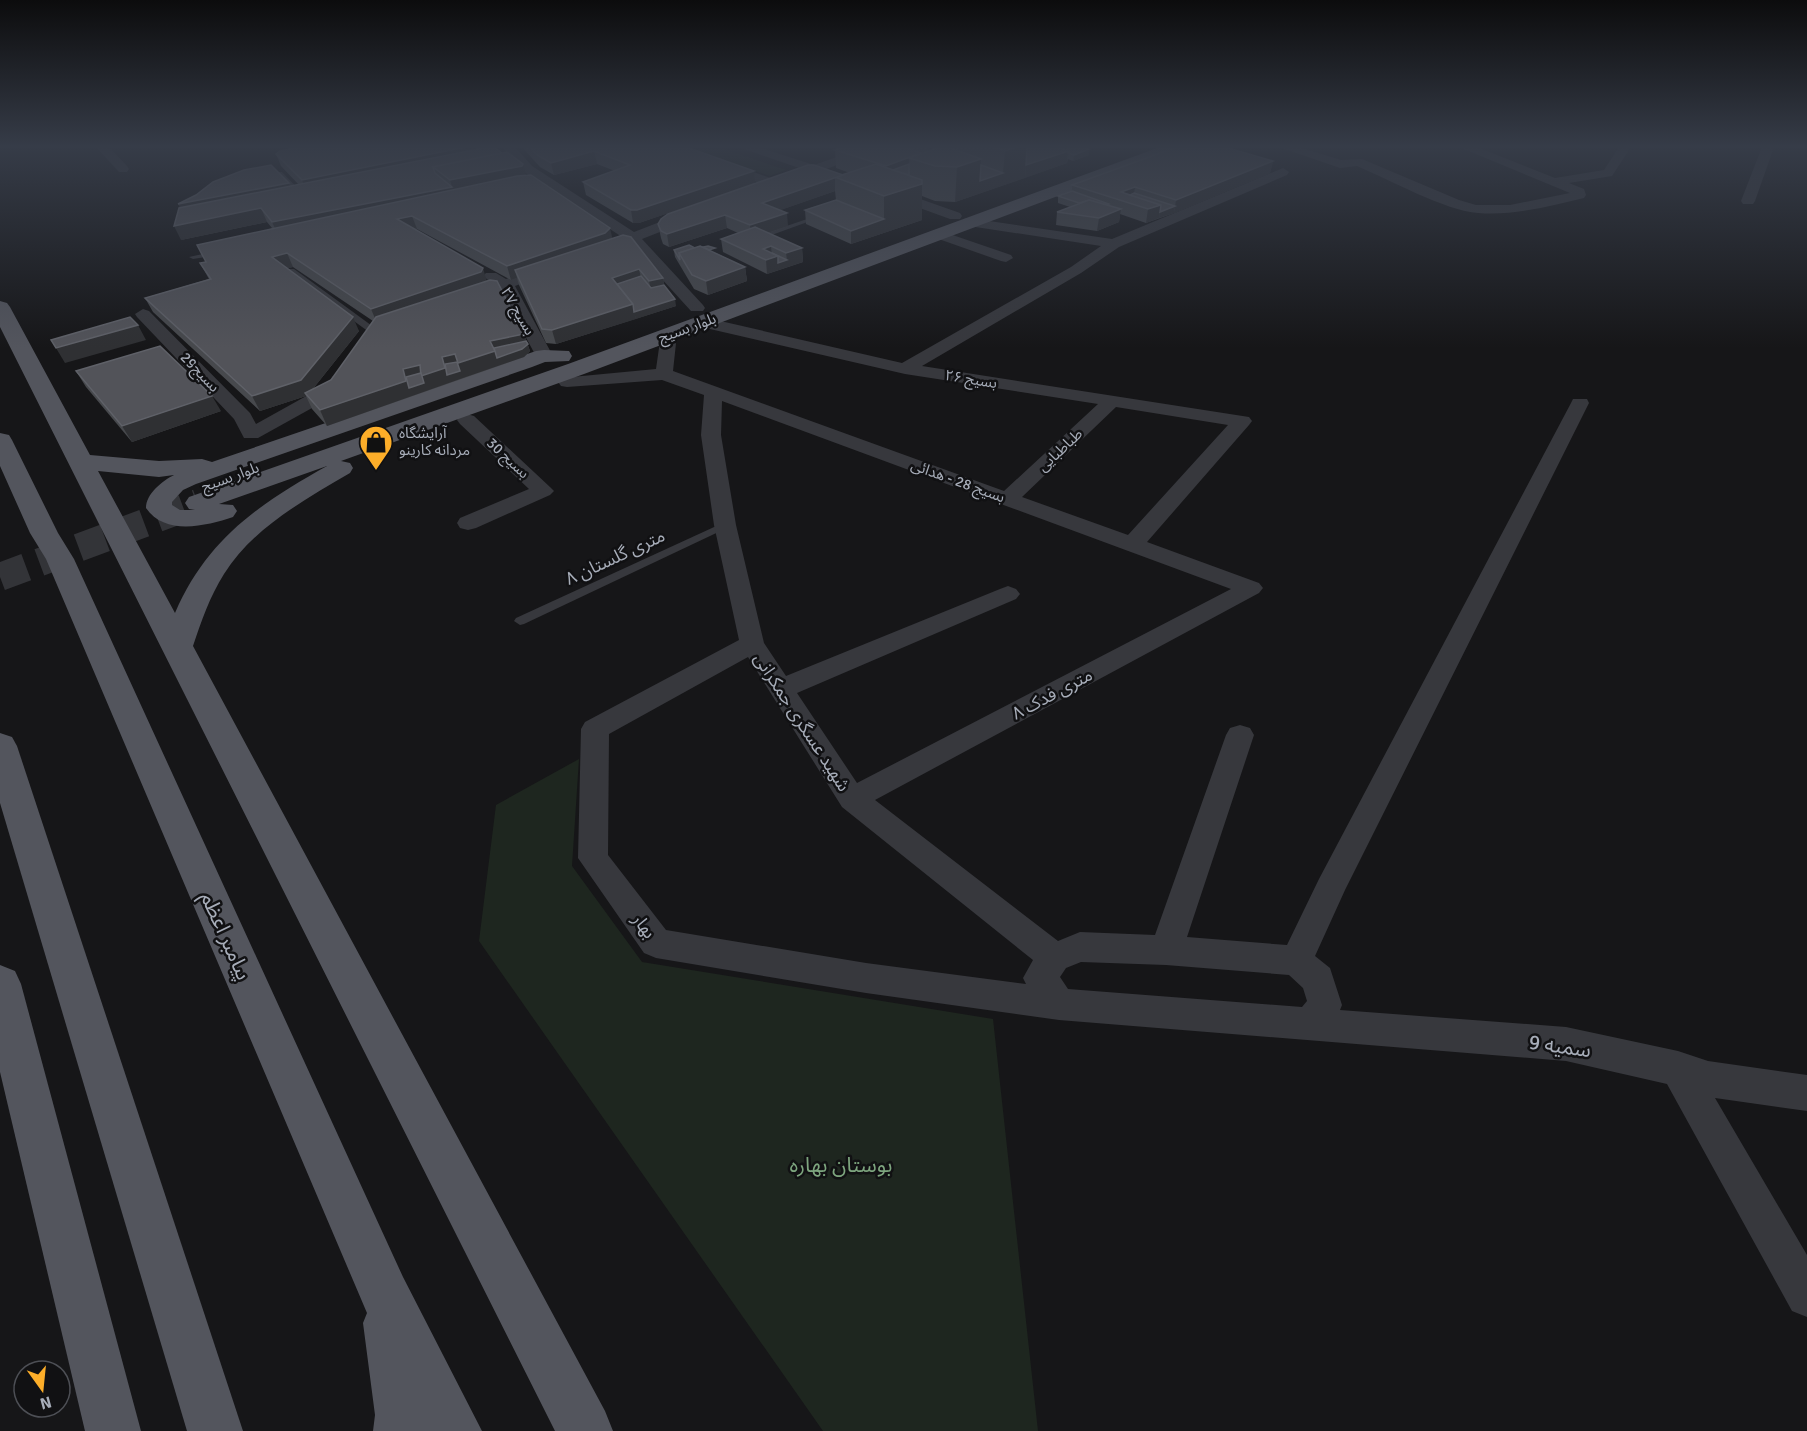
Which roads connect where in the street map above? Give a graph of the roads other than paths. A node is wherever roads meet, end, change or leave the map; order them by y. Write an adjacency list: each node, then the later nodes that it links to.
1 (593, 214): 10 (street)
2 (693, 214): 10 (street)
3 (828, 214): 11 (lane)
4 (946, 214): 8 (street)
5 (975, 214): 8 (main road, بلوار بسیج)
6 (977, 214): 8 (main road, بلوار بسیج)
7 (1188, 214): 12 (street)
8 (962, 219): 9 (main road, بلوار بسیج); 12 (street); 22 (main road, بلوار بسیج)
9 (938, 234): 15 (street); 22 (main road, بلوار بسیج)
10 (633, 238): 18 (street); 22 (street)
11 (755, 238)
12 (1114, 244): 27 (street)
13 (228, 250): 14 (lane)
14 (193, 257)
15 (1006, 258)
16 (475, 267): 18 (street, بسیج ۲۷)
17 (290, 270): 23 (lane)
18 (506, 285): 19 (street); 25 (street, بسیج ۲۷)
19 (450, 304)
20 (0, 307): 35 (main road)
21 (143, 314): 26 (street, بسیج29)
22 (700, 315): 24 (main road, بلوار بسیج); 25 (main road, بلوار بسیج); 27 (street, بسیج ۲۶)
23 (374, 332)
24 (669, 334): 25 (main road, بلوار بسیج); 28 (street)
25 (562, 366): 28 (street); 32 (main road); 34 (main road); 37 (main road, بلوار بسیج)
26 (346, 369)
27 (906, 369): 30 (street, بسیج ۲۶)
28 (664, 374): 29 (street, بسیج 28 - هدائی)
29 (713, 392): 38 (street, بسیج 28 - هدائی); 40 (street, شهید عسگری جمکرانی)
30 (1112, 401): 38 (street, طباطبایی); 41 (street, بسیج ۲۶)
31 (1580, 403): 53 (street)
32 (467, 420): 36 (main road); 39 (street, بسیج 30)
33 (0, 440): 59 (main road, پیامبر اعظم)
34 (236, 461): 35 (main road); 36 (main road)
35 (81, 462): 46 (main road)
36 (345, 465): 46 (main road)
37 (195, 497)
38 (1008, 499): 41 (street, بسیج 28 - هدائی)
39 (468, 523)
40 (725, 525): 44 (lane, ۸ متری گلستان); 45 (street, شهید عسگری جمکرانی)
41 (1132, 545): 42 (street, بسیج 28 - هدائی)
42 (1251, 588): 50 (street, ۸ متری فدک)
43 (1008, 594): 47 (street)
44 (520, 621)
45 (752, 644): 47 (street, شهید عسگری جمکرانی); 55 (street, بهار)
46 (177, 647): 65 (main road)
47 (782, 689): 50 (street, شهید عسگری جمکرانی)
48 (1240, 735): 51 (street)
49 (0, 746): 62 (main road)
50 (852, 799): 52 (street, شهید عسگری جمکرانی)
51 (1166, 951): 52 (street); 53 (street)
52 (1054, 957): 55 (street)
53 (1296, 961): 56 (street)
54 (0, 984): 61 (main road)
55 (1059, 1004): 56 (street, سمیه 9)
56 (1309, 1025): 57 (street, سمیه 9)
57 (1678, 1068): 58 (street, سمیه 9); 60 (street)
58 (1807, 1093)
59 (385, 1294): 63 (main road); 64 (main road, پیامبر اعظم)
60 (1807, 1296)
61 (113, 1431)
62 (215, 1431)
63 (401, 1431)
64 (454, 1431)
65 (585, 1431)

